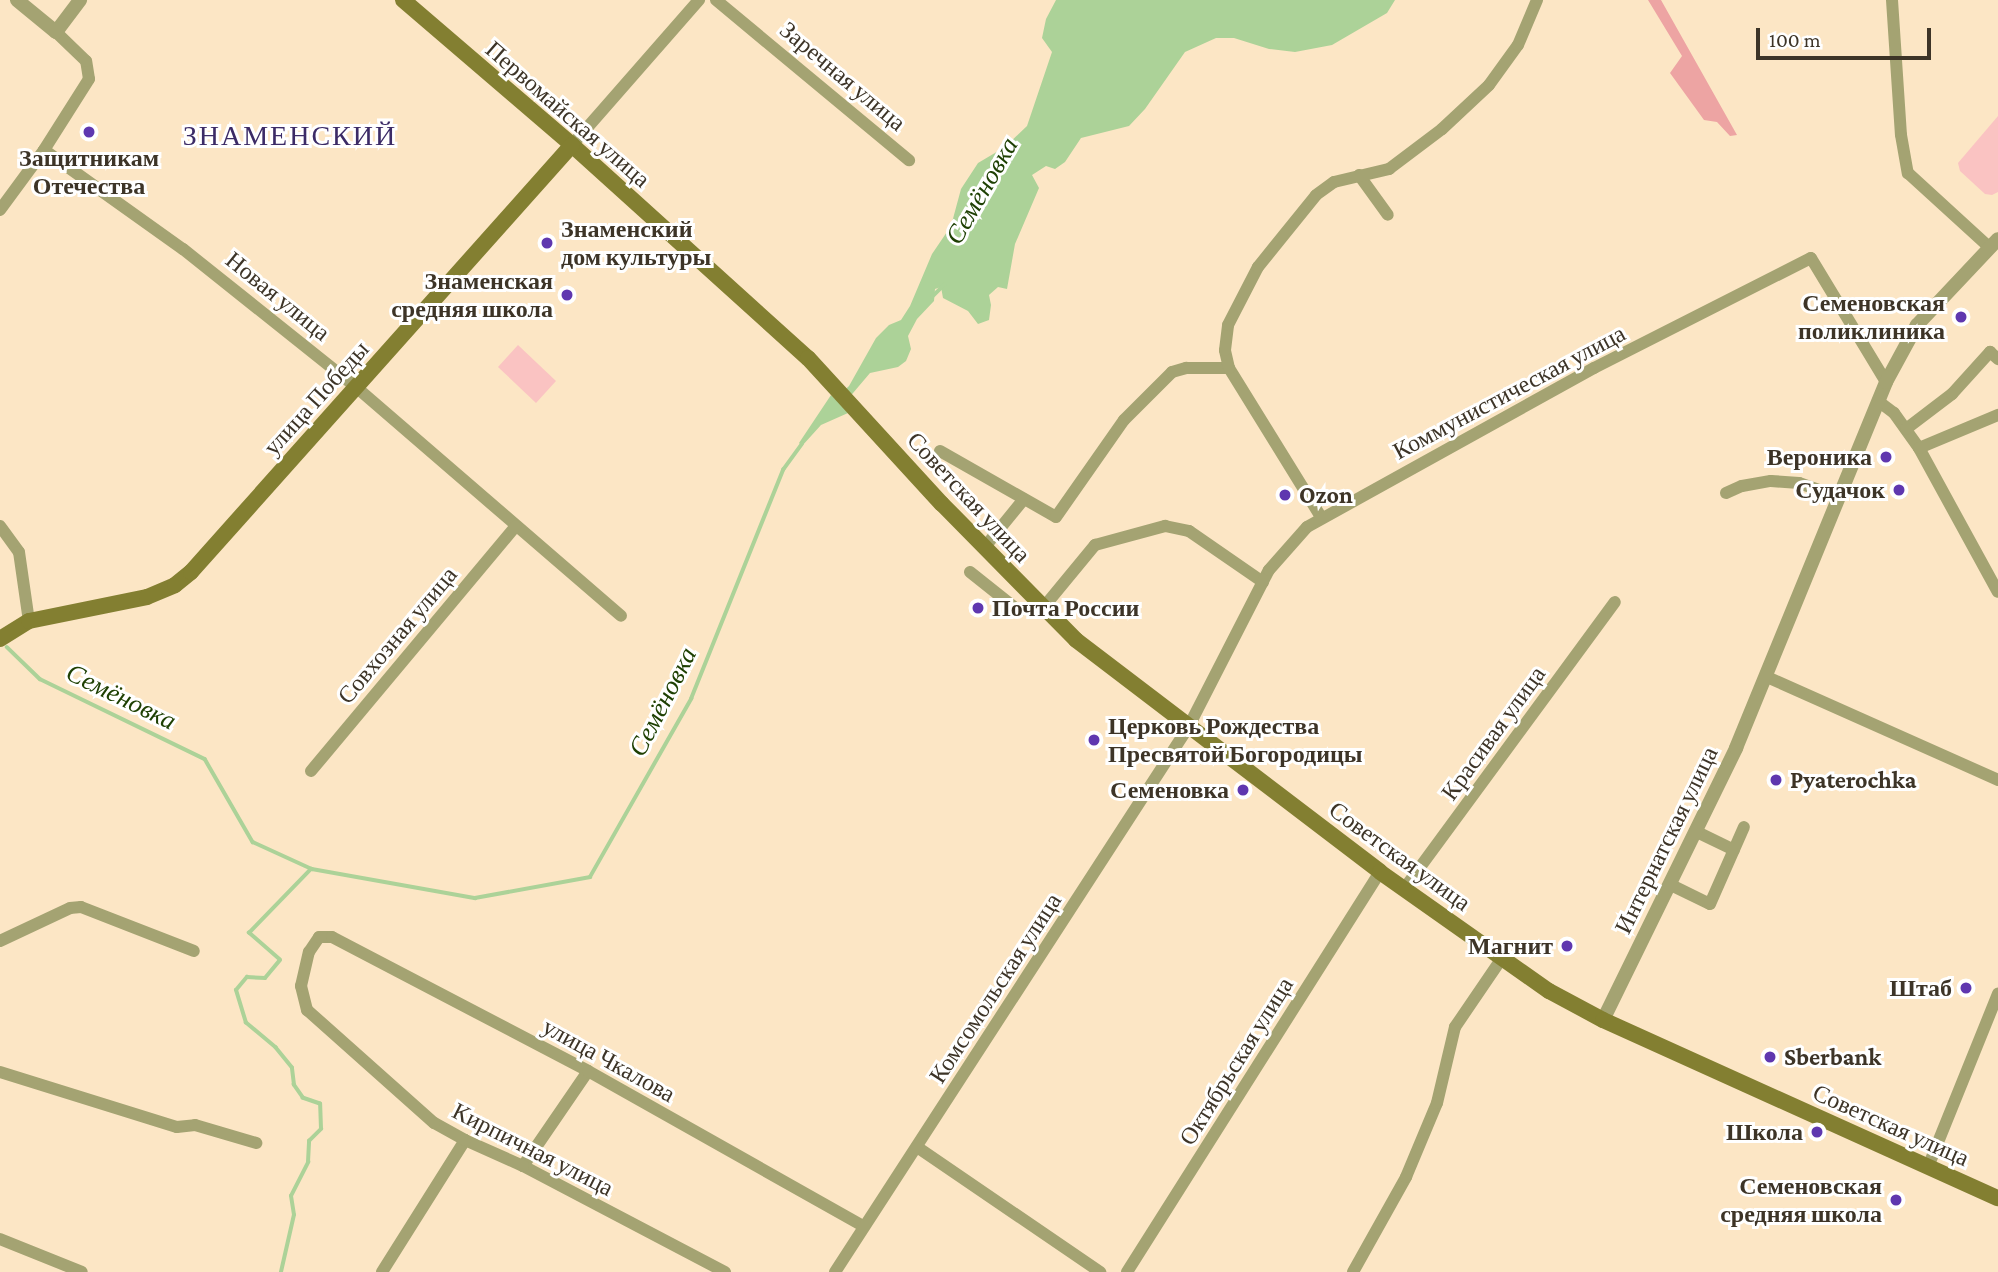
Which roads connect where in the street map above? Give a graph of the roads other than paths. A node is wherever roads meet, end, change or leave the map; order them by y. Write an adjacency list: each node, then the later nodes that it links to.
1 (17, 0): 8 (street)
2 (80, 0): 8 (street)
3 (403, 0): 9 (main road, Первомайская улица)
4 (699, 0): 9 (street, улица Победы)
5 (716, 0): 11 (street, Заречная улица)
6 (1537, 0): 12 (street)
7 (1892, 0): 15 (street)
8 (56, 32): 10 (street)
9 (572, 145): 19 (main road, улица Победы); 22 (main road, Первомайская улица)
10 (44, 150): 13 (street); 19 (street, Новая улица)
11 (909, 159)
12 (1359, 175): 14 (street); 17 (street)
13 (0, 210)
14 (1388, 215)
15 (1994, 243): 18 (street, Интернатская улица)
16 (1998, 359): 23 (street)
17 (1229, 368): 28 (street); 29 (street)
18 (1885, 382): 20 (street, Интернатская улица); 29 (street, Коммунистическая улица)
19 (356, 387): 31 (street, Новая улица); 40 (main road, улица Победы)
20 (1878, 401): 23 (street); 27 (street, Интернатская улица)
21 (1998, 415): 24 (street)
22 (865, 420): 32 (main road, Советская улица)
23 (1906, 429): 24 (street)
24 (1919, 448): 35 (street)
25 (940, 451): 28 (street)
26 (1726, 493): 27 (street)
27 (1839, 497): 42 (street, Интернатская улица)
28 (1024, 499): 32 (street)
29 (1321, 517): 34 (street, Коммунистическая улица)
30 (0, 526): 40 (street)
31 (516, 526): 39 (street, Новая улица); 44 (street, Совхозная улица)
32 (985, 548): 37 (main road, Советская улица)
33 (970, 572): 38 (street)
34 (1263, 582): 37 (street); 43 (street, Коммунистическая улица)
35 (1998, 592)
36 (1615, 602): 51 (street, Красивая улица)
37 (1043, 608): 43 (main road, Советская улица)
38 (1019, 611)
39 (621, 616)
40 (29, 621): 41 (main road)
41 (0, 639)
42 (1767, 677): 45 (street); 47 (street, Интернатская улица)
43 (1189, 726): 49 (main road, Советская улица); 62 (street, Комсомольская улица)
44 (311, 771)
45 (1998, 780)
46 (1744, 827): 48 (street)
47 (1697, 832): 48 (street); 50 (street, Интернатская улица)
48 (1734, 850): 50 (street)
49 (1380, 872): 51 (main road, Советская улица); 73 (street, Октябрьская улица)
50 (1671, 885): 57 (street, Интернатская улица)
51 (1404, 889): 55 (main road, Советская улица)
52 (332, 937): 58 (street, улица Чкалова); 60 (street, Кирпичная улица)
53 (0, 941): 54 (street)
54 (194, 951)
55 (1502, 958): 57 (main road, Советская улица); 74 (street)
56 (1998, 994): 64 (street)
57 (1603, 1020): 64 (main road, Советская улица)
58 (588, 1071): 63 (street); 66 (street, улица Чкалова)
59 (0, 1072): 61 (street)
60 (465, 1140): 63 (street, Кирпичная улица); 69 (street)
61 (256, 1143)
62 (917, 1147): 66 (street, Комсомольская улица); 72 (street)
63 (523, 1166): 70 (street, Кирпичная улица)
64 (1928, 1167): 65 (main road, Советская улица)
65 (1998, 1198)
66 (863, 1226): 71 (street, Комсомольская улица)
67 (0, 1239): 68 (street)
68 (82, 1272)
69 (382, 1272)
70 (725, 1272)
71 (835, 1272)
72 (1100, 1272)
73 (1128, 1272)
74 (1353, 1272)

